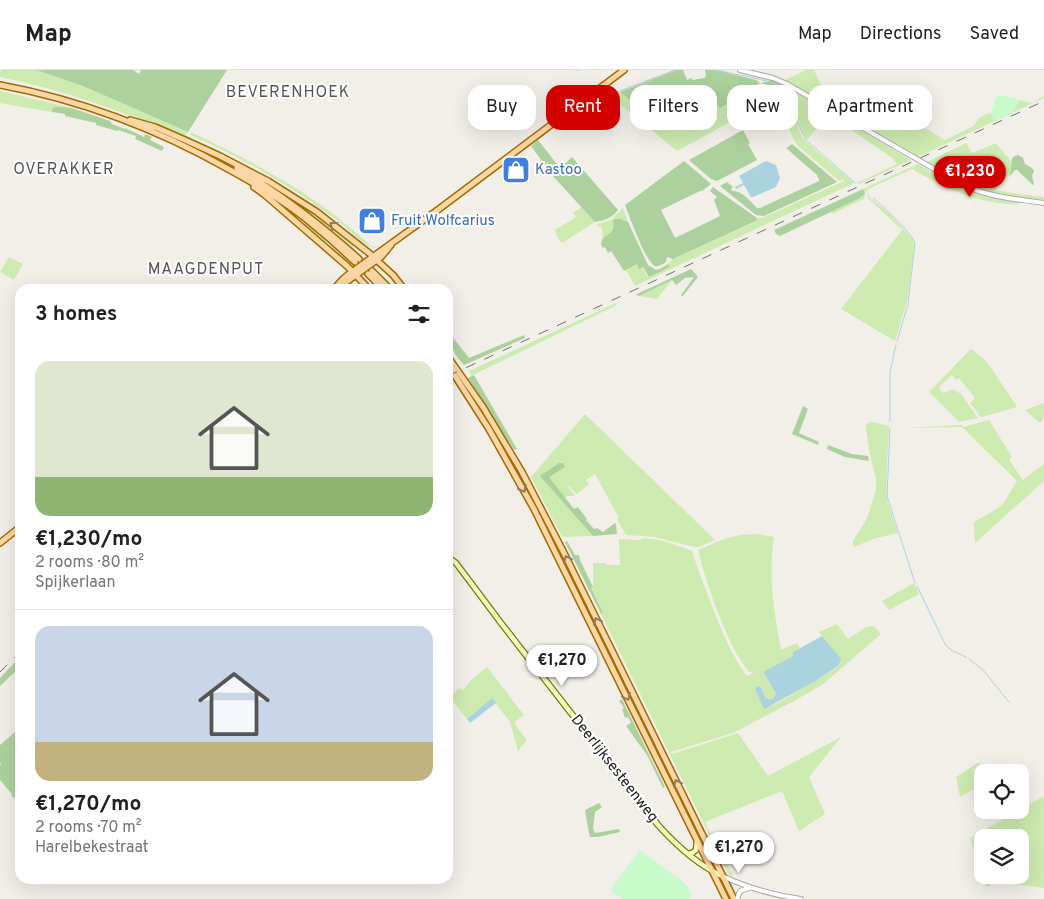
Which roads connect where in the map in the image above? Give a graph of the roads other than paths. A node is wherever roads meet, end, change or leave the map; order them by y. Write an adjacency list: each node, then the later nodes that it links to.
1 (624, 70): 8 (main road)
2 (740, 70): 7 (street, bridge)
3 (0, 85): 4 (main road)
4 (104, 113): 5 (main road); 6 (main road)
5 (201, 148): 6 (main road); 11 (main road, one-way to 5)
6 (231, 170): 10 (main road)
7 (1044, 202)
8 (394, 241): 9 (main road); 11 (main road)
9 (388, 250): 11 (main road); 13 (main road)
10 (336, 258): 12 (main road); 14 (main road)
11 (375, 258): 12 (main road); 13 (main road)
12 (354, 274): 14 (main road); 16 (main road); 17 (main road)
13 (394, 276): 20 (main road)
14 (343, 279): 15 (main road)
15 (339, 284)
16 (341, 284)
17 (364, 284)
18 (379, 284): 19 (main road)
19 (384, 284)
20 (400, 284)
21 (453, 360): 26 (main road)
22 (453, 364): 26 (main road)
23 (453, 374): 25 (main road)
24 (453, 376): 25 (main road)
25 (458, 382): 30 (main road, one-way to 30)
26 (483, 407): 33 (main road, one-way to 26)
27 (15, 531): 28 (main road)
28 (0, 543)
29 (453, 561): 31 (main road, Deerlijksesteenweg)
30 (697, 840): 31 (main road); 32 (main road)
31 (688, 854): 32 (main road, Deerlijksesteenweg)
32 (712, 871): 33 (main road)
33 (720, 875): 34 (street); 35 (main road); 36 (main road)
34 (749, 888): 37 (street); 38 (street)
35 (726, 899)
36 (734, 899)
37 (738, 899)
38 (801, 899)

